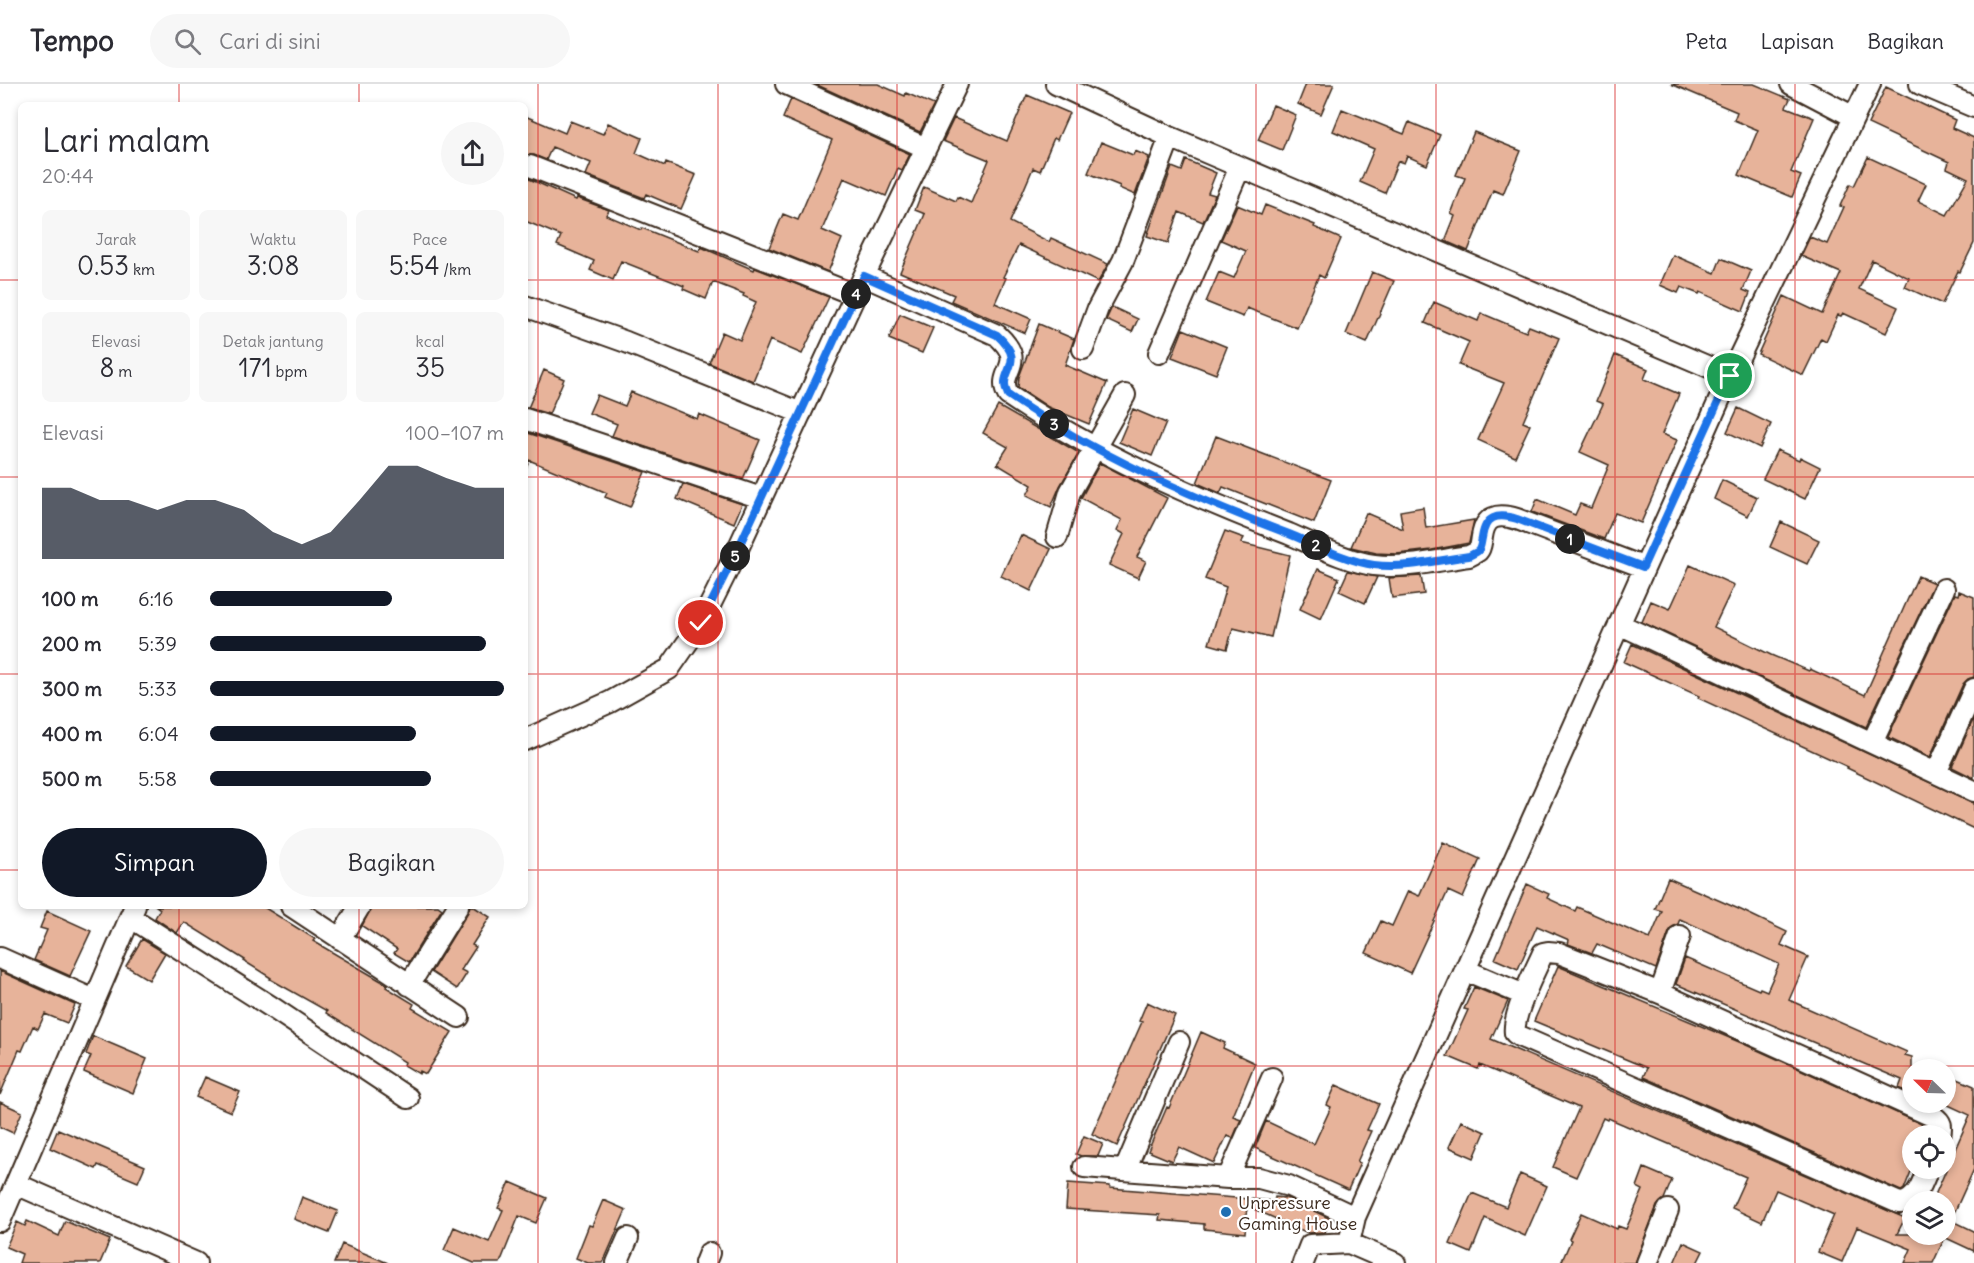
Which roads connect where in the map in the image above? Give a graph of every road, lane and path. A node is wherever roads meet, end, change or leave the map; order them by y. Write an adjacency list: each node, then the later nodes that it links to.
1 (786, 84): 10 (street)
2 (957, 84): 10 (street)
3 (1056, 84): 9 (street)
4 (1791, 84): 8 (street)
5 (1870, 84): 8 (street)
6 (1920, 84): 7 (street)
7 (1974, 107)
8 (1854, 117): 18 (street)
9 (1170, 137): 12 (street); 16 (street)
10 (926, 148): 13 (street)
11 (530, 166): 14 (street)
12 (1240, 167): 17 (street); 18 (street)
13 (864, 276): 14 (street); 22 (street)
14 (855, 295): 20 (street)
15 (528, 307): 20 (street)
16 (1083, 349)
17 (1159, 353)
18 (1730, 376): 25 (street)
19 (1125, 395): 22 (street)
20 (801, 413): 23 (street)
21 (528, 420): 23 (street)
22 (1095, 449): 24 (street); 25 (street)
23 (761, 498): 29 (street)
24 (1057, 537)
25 (1643, 567): 27 (street)
26 (1944, 589): 30 (street)
27 (1619, 624): 30 (street); 40 (street)
28 (1974, 689): 31 (street)
29 (528, 739)
30 (1872, 743): 31 (street)
31 (1936, 773): 32 (street)
32 (1974, 791)
33 (295, 909): 38 (street)
34 (358, 909): 38 (street)
35 (456, 909): 41 (street)
36 (133, 911): 44 (street); 48 (street)
37 (1680, 936): 42 (street)
38 (340, 939): 41 (street)
39 (0, 958): 44 (street)
40 (1465, 970): 43 (street); 56 (street)
41 (409, 985): 45 (street)
42 (1660, 993): 43 (street); 49 (street)
43 (1524, 995): 53 (street)
44 (94, 1000): 54 (street)
45 (459, 1017)
46 (1179, 1042): 51 (street)
47 (1272, 1078): 52 (street)
48 (408, 1098)
49 (1942, 1125)
50 (1084, 1167): 51 (street)
51 (1125, 1170): 52 (street)
52 (1228, 1178): 56 (street)
53 (1923, 1179)
54 (16, 1184): 57 (street); 60 (street)
55 (1668, 1210): 64 (street)
56 (1354, 1217): 59 (street)
57 (0, 1221)
58 (628, 1238): 61 (street)
59 (1349, 1243): 62 (street); 63 (street)
60 (196, 1263)
61 (617, 1263)
62 (1303, 1263)
63 (1395, 1263)
64 (1647, 1263)

